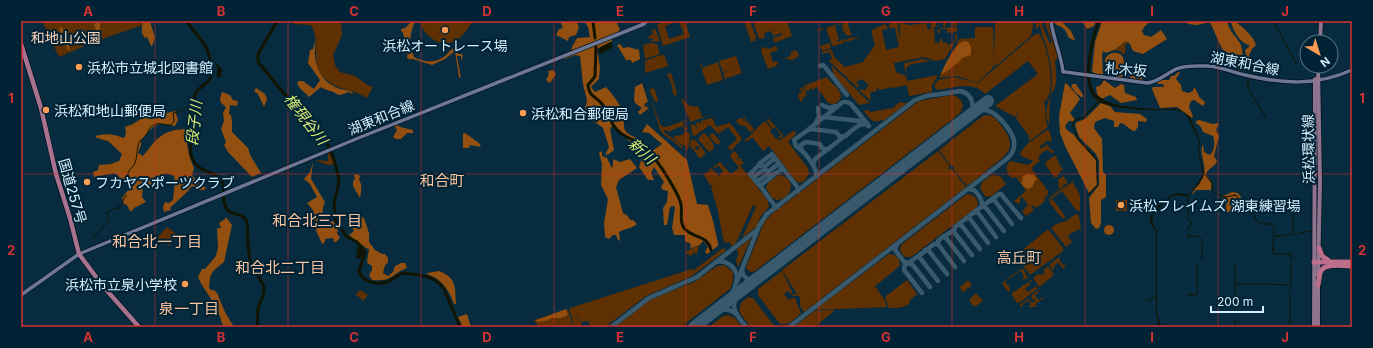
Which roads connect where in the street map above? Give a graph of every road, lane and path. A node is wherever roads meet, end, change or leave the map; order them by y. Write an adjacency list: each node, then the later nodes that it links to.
1 (647, 21): 11 (main road, 湖東和合線)
2 (1051, 21): 6 (main road, 札木坂)
3 (1320, 21): 4 (main road)
4 (1319, 34)
5 (21, 44): 11 (highway, 国道257号)
6 (1179, 68): 9 (main road, 湖東和合線)
7 (1352, 70): 9 (main road, 湖東和合線)
8 (1316, 74): 9 (main road, 浜松環状線)
9 (1316, 81): 10 (main road, 浜松環状線); 14 (main road, 浜松環状線)
10 (1319, 248): 12 (highway); 14 (main road, 浜松環状線)
11 (79, 254): 17 (main road, 湖東和合線); 18 (highway, 国道257号)
12 (1334, 262): 13 (highway); 14 (highway)
13 (1352, 262)
14 (1316, 263): 15 (highway); 16 (main road, 浜松環状線); 19 (main road, 浜松環状線)
15 (1352, 266): 16 (highway)
16 (1318, 285): 20 (main road, 浜松環状線)
17 (21, 295)
18 (139, 327)
19 (1314, 327)
20 (1318, 327)

